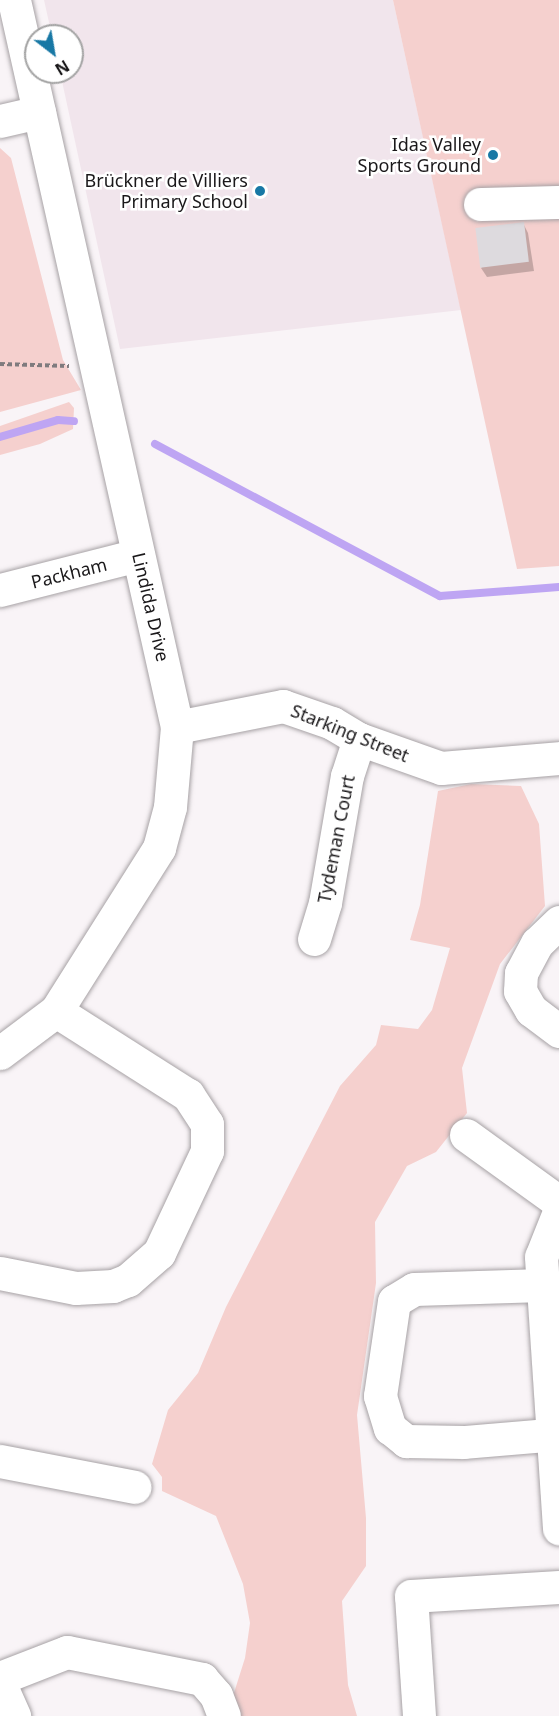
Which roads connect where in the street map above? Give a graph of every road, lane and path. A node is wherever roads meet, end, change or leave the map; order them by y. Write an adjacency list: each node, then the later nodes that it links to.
1 (14, 0): 2 (street, Lindida Drive)
2 (39, 112): 3 (street); 8 (street, Lindida Drive)
3 (0, 121)
4 (559, 202): 5 (street)
5 (480, 204)
6 (0, 364): 7 (path)
7 (72, 366)
8 (138, 555): 9 (street, Packham); 10 (street, Lindida Drive)
9 (0, 590)
10 (177, 728): 11 (street, Starking Street); 15 (street, Lindida Drive)
11 (358, 739): 12 (street, Starking Street); 14 (street, Tydeman Court)
12 (559, 758)
13 (559, 921): 16 (street)
14 (314, 939)
15 (56, 1011): 17 (street, Lindida Drive); 21 (street)
16 (559, 1031)
17 (0, 1053)
18 (466, 1135): 19 (street)
19 (559, 1202)
20 (559, 1212): 22 (street)
21 (0, 1273)
22 (543, 1285): 23 (street); 23 (street)
23 (556, 1434): 26 (street)
24 (0, 1461): 25 (street)
25 (135, 1487)
26 (559, 1528)
27 (559, 1587): 32 (street)
28 (0, 1678): 31 (street)
29 (0, 1684): 30 (street)
30 (14, 1716)
31 (224, 1716)
32 (419, 1716)

